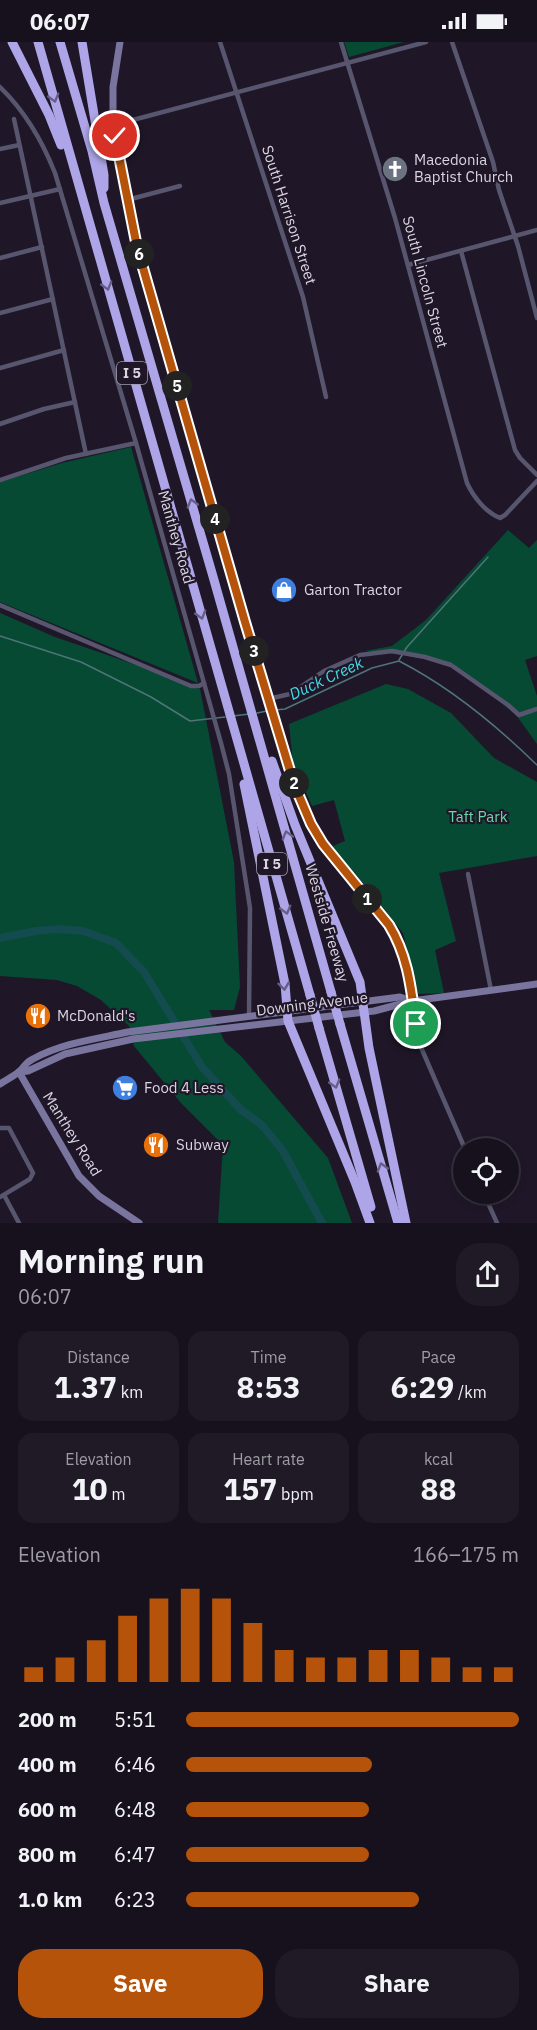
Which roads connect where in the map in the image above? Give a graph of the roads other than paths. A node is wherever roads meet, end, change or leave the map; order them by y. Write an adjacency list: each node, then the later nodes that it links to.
1 (12, 42): 23 (highway)
2 (38, 42): 23 (highway, I 5, one-way to 23)
3 (60, 42): 22 (highway, Westside Freeway / I 5)
4 (82, 42): 22 (highway)
5 (120, 42): 14 (street)
6 (220, 42): 12 (street, South Harrison Street)
7 (341, 42): 10 (street, South Lincoln Street)
8 (426, 42): 10 (street)
9 (453, 42): 25 (street)
10 (348, 63): 12 (street); 29 (street, South Lincoln Street)
11 (0, 87): 18 (street, Manthey Road)
12 (236, 93): 14 (street); 35 (street, South Harrison Street)
13 (15, 119): 15 (street)
14 (114, 125): 20 (street)
15 (20, 145): 16 (street); 19 (street)
16 (0, 149)
17 (180, 186): 20 (street)
18 (60, 189): 19 (street); 38 (street, Manthey Road)
19 (31, 196): 21 (street); 26 (street)
20 (127, 200): 45 (street)
21 (0, 203)
22 (104, 203): 47 (highway, Westside Freeway / I 5, one-way to 22)
23 (84, 206): 48 (highway, I 5, one-way to 48)
24 (537, 230): 25 (street)
25 (515, 236): 27 (street); 32 (street)
26 (42, 247): 28 (street); 30 (street)
27 (461, 251): 29 (street); 40 (street)
28 (0, 258)
29 (408, 265): 42 (street, South Lincoln Street)
30 (53, 299): 31 (street); 33 (street)
31 (0, 313)
32 (537, 318)
33 (64, 350): 34 (street); 36 (street)
34 (0, 368)
35 (326, 397)
36 (75, 402): 37 (street); 39 (street)
37 (0, 424)
38 (135, 443): 39 (street); 44 (street, Manthey Road)
39 (86, 454): 41 (street)
40 (537, 475)
41 (0, 480)
42 (537, 481)
43 (0, 605): 44 (street)
44 (204, 683): 54 (street, Manthey Road)
45 (269, 701): 46 (street); 52 (street)
46 (537, 709)
47 (256, 730): 53 (highway); 67 (highway, Westside Freeway / I 5, one-way to 47, bridge)
48 (242, 756): 55 (highway, one-way to 55); 66 (highway, I 5, one-way to 66, bridge)
49 (468, 874): 51 (street)
50 (537, 984): 51 (street, Downing Avenue)
51 (491, 990): 52 (street, Downing Avenue)
52 (412, 1001): 53 (street, Downing Avenue); 60 (street)
53 (363, 1007): 55 (street, Downing Avenue); 68 (highway)
54 (249, 1016): 55 (street, Downing Avenue); 56 (street, Downing Avenue)
55 (287, 1017): 56 (street, Downing Avenue); 65 (highway)
56 (212, 1025): 57 (street); 57 (street)
57 (19, 1072): 58 (street); 64 (street, Manthey Road)
58 (0, 1084)
59 (0, 1128): 61 (street)
60 (460, 1138)
61 (2, 1196): 63 (street)
62 (488, 1204): 69 (street)
63 (19, 1223)
64 (140, 1223)
65 (370, 1223)
66 (375, 1223)
67 (398, 1223)
68 (406, 1223)
69 (497, 1223)

